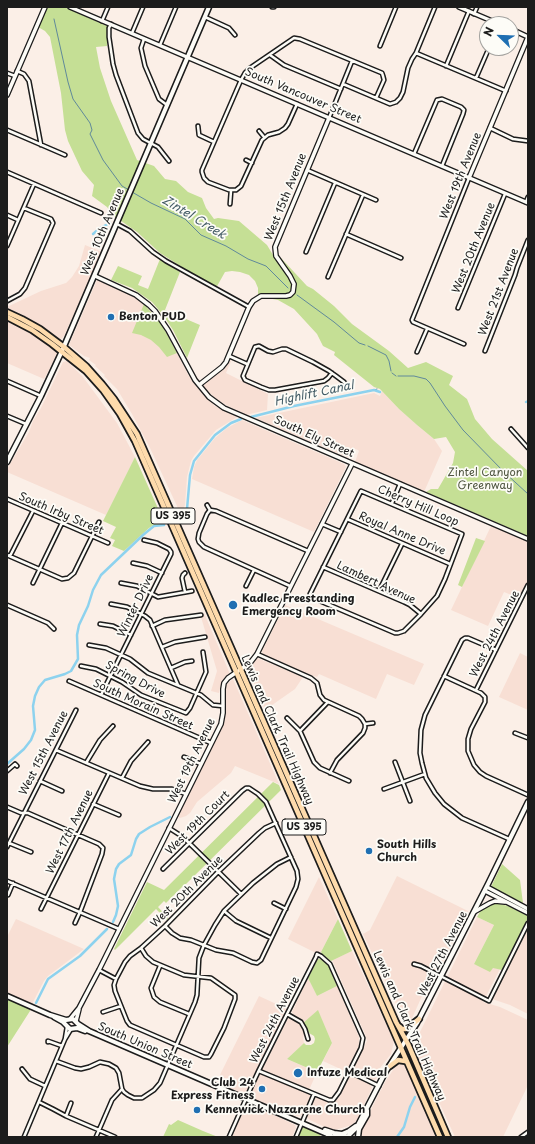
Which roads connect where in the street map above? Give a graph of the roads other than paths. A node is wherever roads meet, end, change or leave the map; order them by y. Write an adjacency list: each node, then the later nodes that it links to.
1 (45, 7): 29 (street)
2 (70, 7): 15 (street, South Vancouver Street)
3 (108, 7): 15 (street)
4 (143, 7): 17 (street)
5 (176, 7): 21 (street)
6 (209, 7): 14 (main road, West 10th Avenue)
7 (396, 7): 22 (street)
8 (435, 7): 23 (street)
9 (459, 7): 11 (street)
10 (477, 7): 12 (street)
11 (469, 11): 12 (street); 28 (street)
12 (474, 14): 13 (street)
13 (479, 16)
14 (205, 17): 18 (street); 26 (main road, West 10th Avenue)
15 (102, 21): 16 (street, South Vancouver Street)
16 (111, 24): 17 (street, South Vancouver Street); 49 (street)
17 (132, 34): 20 (street, South Vancouver Street)
18 (235, 35)
19 (528, 37): 36 (street, West 19th Avenue)
20 (144, 39): 21 (street, South Vancouver Street); 40 (street)
21 (160, 45): 26 (street, South Vancouver Street)
22 (380, 46)
23 (416, 53): 28 (street); 38 (street)
24 (270, 56): 27 (street); 33 (street); 35 (street)
25 (486, 56): 32 (street)
26 (188, 57): 33 (street, South Vancouver Street); 40 (main road, West 10th Avenue)
27 (352, 61): 34 (street, West 15th Avenue); 38 (street)
28 (446, 66): 32 (street)
29 (17, 71): 31 (street); 50 (street)
30 (7, 73): 31 (street)
31 (15, 76): 37 (street)
32 (476, 78): 36 (street)
33 (241, 80): 39 (street, South Vancouver Street); 48 (street)
34 (343, 84): 35 (street, West 15th Avenue); 38 (street)
35 (341, 89): 41 (street, West 15th Avenue)
36 (506, 91): 43 (street, West 19th Avenue)
37 (7, 95)
38 (376, 98)
39 (297, 104): 41 (street, South Vancouver Street); 46 (street)
40 (168, 105): 49 (main road, West 10th Avenue)
41 (329, 118): 51 (street, South Vancouver Street); 57 (street, West 15th Avenue)
42 (198, 126): 48 (street)
43 (490, 128): 47 (street); 59 (street, West 19th Avenue)
44 (7, 130): 50 (street)
45 (259, 131): 46 (street)
46 (264, 137): 55 (street)
47 (528, 141)
48 (214, 142): 62 (street)
49 (151, 143): 54 (street); 73 (main road, West 10th Avenue)
50 (41, 145): 52 (street)
51 (414, 154): 56 (street, South Vancouver Street); 56 (street)
52 (65, 155)
53 (246, 160): 55 (street)
54 (169, 161)
55 (252, 163): 62 (street)
56 (442, 166): 59 (street, South Vancouver Street)
57 (307, 170): 60 (street); 82 (street, West 15th Avenue)
58 (7, 172): 61 (street)
59 (470, 178): 63 (street, South Vancouver Street); 86 (street, West 19th Avenue)
60 (335, 183): 64 (street); 77 (street)
61 (34, 184): 69 (street); 70 (street)
62 (231, 190): 68 (street)
63 (505, 194): 67 (street, South Vancouver Street); 83 (street, West 20th Avenue)
64 (363, 195): 66 (street); 74 (street)
65 (528, 197): 67 (street)
66 (376, 200)
67 (527, 203)
68 (230, 204)
69 (24, 208): 72 (street); 81 (street)
70 (101, 212)
71 (7, 215): 72 (street)
72 (18, 220): 76 (street)
73 (117, 224): 79 (main road, West 10th Avenue); 82 (street)
74 (346, 234): 78 (street); 80 (street)
75 (528, 240): 89 (street, West 21st Avenue)
76 (7, 246)
77 (306, 252)
78 (402, 258)
79 (95, 276): 88 (main road, West 10th Avenue); 95 (street, South Ely Street)
80 (328, 277)
81 (7, 301)
82 (249, 307): 91 (street)
83 (458, 308)
84 (7, 312): 88 (highway, US 395)
85 (7, 317): 88 (highway, US 395)
86 (427, 328): 87 (street); 90 (street)
87 (464, 344)
88 (63, 349): 97 (main road, West 10th Avenue); 158 (highway, Lewis and Clark Trail Highway / US 395)
89 (485, 350)
90 (417, 352)
91 (229, 356): 92 (street); 95 (street)
92 (247, 364): 93 (street); 93 (street)
93 (332, 373): 96 (street)
94 (7, 381): 97 (street)
95 (199, 385): 104 (street, South Ely Street)
96 (347, 387)
97 (41, 396): 99 (main road, West 10th Avenue)
98 (7, 416): 99 (street)
99 (26, 424): 102 (main road, West 10th Avenue)
100 (511, 429): 101 (street)
101 (528, 448)
102 (9, 453): 103 (main road, West 10th Avenue)
103 (7, 462)
104 (352, 464): 105 (street, South Ely Street); 114 (street, West 19th Avenue)
105 (400, 484): 107 (street); 117 (street, South Ely Street)
106 (7, 499): 110 (street, South Irby Street)
107 (392, 504): 111 (street, Cherry Hill Loop); 124 (street, Cherry Hill Loop)
108 (207, 505): 109 (street)
109 (210, 510): 121 (street); 127 (street)
110 (34, 511): 113 (street, South Irby Street); 122 (street)
111 (347, 519): 115 (street, Cherry Hill Loop); 120 (street, Royal Anne Drive)
112 (99, 522): 116 (street)
113 (62, 523): 116 (street, South Irby Street); 126 (street)
114 (322, 524): 115 (street); 121 (street, West 19th Avenue)
115 (341, 532): 125 (street, Cherry Hill Loop)
116 (92, 536): 119 (street, South Irby Street); 126 (street)
117 (528, 539)
118 (144, 540): 128 (street, Winter Drive)
119 (108, 543)
120 (402, 544): 124 (street, Royal Anne Drive); 136 (street)
121 (308, 551): 134 (street, West 19th Avenue)
122 (9, 556): 126 (street)
123 (133, 563): 128 (street)
124 (450, 564): 142 (street, Cherry Hill Loop)
125 (323, 567): 136 (street, Lambert Avenue); 142 (street, Cherry Hill Loop)
126 (40, 569): 130 (street)
127 (254, 570): 133 (street); 134 (street)
128 (162, 573): 138 (street, Winter Drive)
129 (185, 573): 137 (street)
130 (33, 583)
131 (120, 583): 138 (street)
132 (528, 585): 151 (street, West 24th Avenue)
133 (246, 586)
134 (290, 586): 153 (street, West 19th Avenue)
135 (192, 591): 137 (street)
136 (379, 591): 142 (street, Lambert Avenue)
137 (185, 592): 138 (street)
138 (151, 594): 141 (street, Winter Drive)
139 (111, 604): 141 (street)
140 (7, 605): 146 (street)
141 (141, 614): 145 (street); 147 (street, Winter Drive)
142 (421, 614)
143 (201, 615): 145 (street)
144 (100, 624): 147 (street)
145 (152, 626): 150 (street)
146 (54, 629)
147 (131, 635): 154 (street, Winter Drive)
148 (205, 637): 150 (street)
149 (89, 645): 154 (street)
150 (162, 647): 157 (street)
151 (496, 650): 160 (street); 163 (street, West 24th Avenue)
152 (203, 652): 164 (street, Spring Drive)
153 (257, 654): 158 (street, West 19th Avenue); 166 (street)
154 (121, 656): 159 (street, Winter Drive); 162 (street)
155 (192, 661): 157 (street)
156 (81, 666): 159 (street, Spring Drive)
157 (171, 668): 162 (street)
158 (239, 671): 167 (street, West 19th Avenue); 244 (highway, Lewis and Clark Trail Highway / US 395); 259 (highway, Lewis and Clark Trail Highway / US 395)
159 (110, 676): 164 (street, Spring Drive); 165 (street, Winter Drive)
160 (444, 676): 163 (street); 187 (street)
161 (69, 681): 165 (street, South Morain Street)
162 (178, 685): 164 (street)
163 (476, 690): 195 (street)
164 (197, 693): 167 (street)
165 (101, 695): 177 (street, South Morain Street)
166 (327, 703): 171 (street); 173 (street)
167 (223, 706): 177 (street, West 19th Avenue)
168 (76, 710): 178 (street, West 15th Avenue)
169 (287, 718): 173 (street)
170 (373, 723): 171 (street)
171 (365, 724): 186 (street)
172 (114, 726): 181 (street)
173 (300, 731): 186 (street)
174 (515, 733): 175 (street)
175 (528, 738)
176 (148, 742): 188 (street)
177 (212, 744): 182 (street, West 19th Avenue)
178 (56, 750): 181 (street); 189 (street, West 15th Avenue)
179 (184, 756): 182 (street)
180 (395, 762): 191 (street)
181 (86, 763): 185 (street)
182 (201, 764): 194 (street, West 19th Avenue)
183 (17, 766): 184 (street)
184 (7, 771)
185 (108, 773): 188 (street); 198 (street, West 17th Avenue)
186 (330, 773): 190 (street)
187 (425, 774): 191 (street); 205 (street)
188 (122, 778): 194 (street)
189 (40, 781): 193 (street); 200 (street, West 15th Avenue)
190 (349, 781)
191 (403, 782): 192 (street); 196 (street)
192 (384, 789)
193 (62, 791)
194 (186, 794): 203 (street, West 19th Avenue)
195 (528, 795)
196 (410, 802)
197 (528, 802): 205 (main road, West 27th Avenue)
198 (93, 804): 201 (street); 204 (street, West 17th Avenue)
199 (7, 807): 200 (street)
200 (24, 813): 204 (street); 207 (street, West 15th Avenue)
201 (120, 815)
202 (276, 823): 206 (street, West 19th Court); 210 (street); 212 (street, West 20th Avenue)
203 (169, 828): 206 (street); 231 (street, West 19th Avenue)
204 (78, 835): 218 (street, West 17th Avenue); 225 (street)
205 (510, 839): 215 (main road, West 27th Avenue)
206 (189, 842): 211 (street, West 19th Court); 212 (street)
207 (9, 843): 208 (street, West 15th Avenue); 209 (street)
208 (7, 847)
209 (31, 852)
210 (291, 857): 216 (street); 223 (street)
211 (163, 869)
212 (218, 872): 216 (street); 230 (street, West 20th Avenue)
213 (7, 881): 214 (street)
214 (13, 883): 217 (street); 218 (street)
215 (486, 889): 220 (street); 221 (street); 226 (main road, West 27th Avenue)
216 (241, 894): 224 (street)
217 (8, 895)
218 (46, 898): 222 (street, West 17th Avenue); 225 (street)
219 (274, 903): 223 (street)
220 (508, 903): 226 (street); 227 (street)
221 (528, 908)
222 (41, 909)
223 (286, 909): 232 (street)
224 (224, 911): 232 (street); 233 (street)
225 (80, 912): 228 (street); 231 (street)
226 (474, 912): 239 (main road, West 27th Avenue)
227 (528, 913)
228 (75, 923)
229 (528, 923): 239 (street)
230 (165, 926): 233 (street); 234 (street, West 20th Avenue)
231 (119, 929): 237 (street, West 19th Avenue)
232 (271, 938): 233 (street)
233 (204, 945): 238 (street)
234 (141, 948): 236 (street); 240 (street, West 20th Avenue)
235 (414, 964): 239 (street)
236 (160, 966): 238 (street); 246 (street)
237 (99, 970): 240 (street); 243 (street, West 19th Avenue)
238 (198, 976): 246 (street); 257 (street)
239 (441, 976): 250 (main road, West 27th Avenue)
240 (116, 979): 242 (street)
241 (7, 996): 248 (main road, South Union Street)
242 (121, 1006): 245 (street); 257 (street)
243 (79, 1008): 249 (street, West 19th Avenue); 251 (street, West 19th Avenue)
244 (391, 1009): 250 (highway); 255 (highway, Lewis and Clark Trail Highway / US 395)
245 (103, 1012)
246 (189, 1014): 257 (street)
247 (287, 1014): 254 (street); 265 (street, West 24th Avenue); 266 (street, West 24th Avenue)
248 (50, 1015): 249 (main road, South Union Street); 252 (main road, South Union Street)
249 (69, 1019): 251 (main road); 252 (main road)
250 (419, 1019): 255 (main road, West 27th Avenue)
251 (76, 1022): 252 (main road); 253 (main road, South Union Street)
252 (69, 1027): 253 (main road, South Union Street); 258 (street)
253 (89, 1031): 262 (main road, South Union Street)
254 (308, 1039)
255 (406, 1041): 259 (main road, West 27th Avenue); 290 (highway, Lewis and Clark Trail Highway / US 395)
256 (48, 1042): 258 (street)
257 (176, 1045): 262 (street)
258 (62, 1046): 260 (street)
259 (401, 1049): 261 (highway, Lewis and Clark Trail Highway / US 395); 263 (main road, West 27th Avenue)
260 (56, 1061): 267 (street); 269 (street)
261 (407, 1062): 263 (highway); 289 (highway, Lewis and Clark Trail Highway / US 395)
262 (168, 1065): 269 (street); 271 (main road, South Union Street)
263 (390, 1066): 268 (main road, West 27th Avenue)
264 (22, 1069): 267 (street)
265 (259, 1071): 270 (street); 271 (street, West 24th Avenue)
266 (350, 1072): 268 (street); 270 (street)
267 (45, 1086): 272 (street)
268 (379, 1086): 274 (main road, West 27th Avenue)
269 (122, 1089): 278 (street)
270 (314, 1094): 276 (street)
271 (246, 1099): 276 (main road, South Union Street); 285 (street, West 24th Avenue)
272 (38, 1102): 275 (street); 282 (street)
273 (71, 1103): 275 (street)
274 (365, 1112): 277 (main road); 281 (main road, West 27th Avenue); 288 (main road, West 27th Avenue)
275 (66, 1116): 278 (street)
276 (302, 1123): 277 (main road, South Union Street); 286 (street)
277 (317, 1129): 280 (main road, South Union Street)
278 (99, 1130): 283 (street); 284 (street)
279 (528, 1132): 291 (street)
280 (327, 1134): 281 (main road, South Union Street); 287 (main road, South Union Street)
281 (348, 1136): 288 (main road, South Union Street)
282 (24, 1137)
283 (96, 1137)
284 (114, 1137)
285 (229, 1137)
286 (296, 1137)
287 (332, 1137)
288 (356, 1137)
289 (440, 1137)
290 (448, 1137)
291 (521, 1137)

